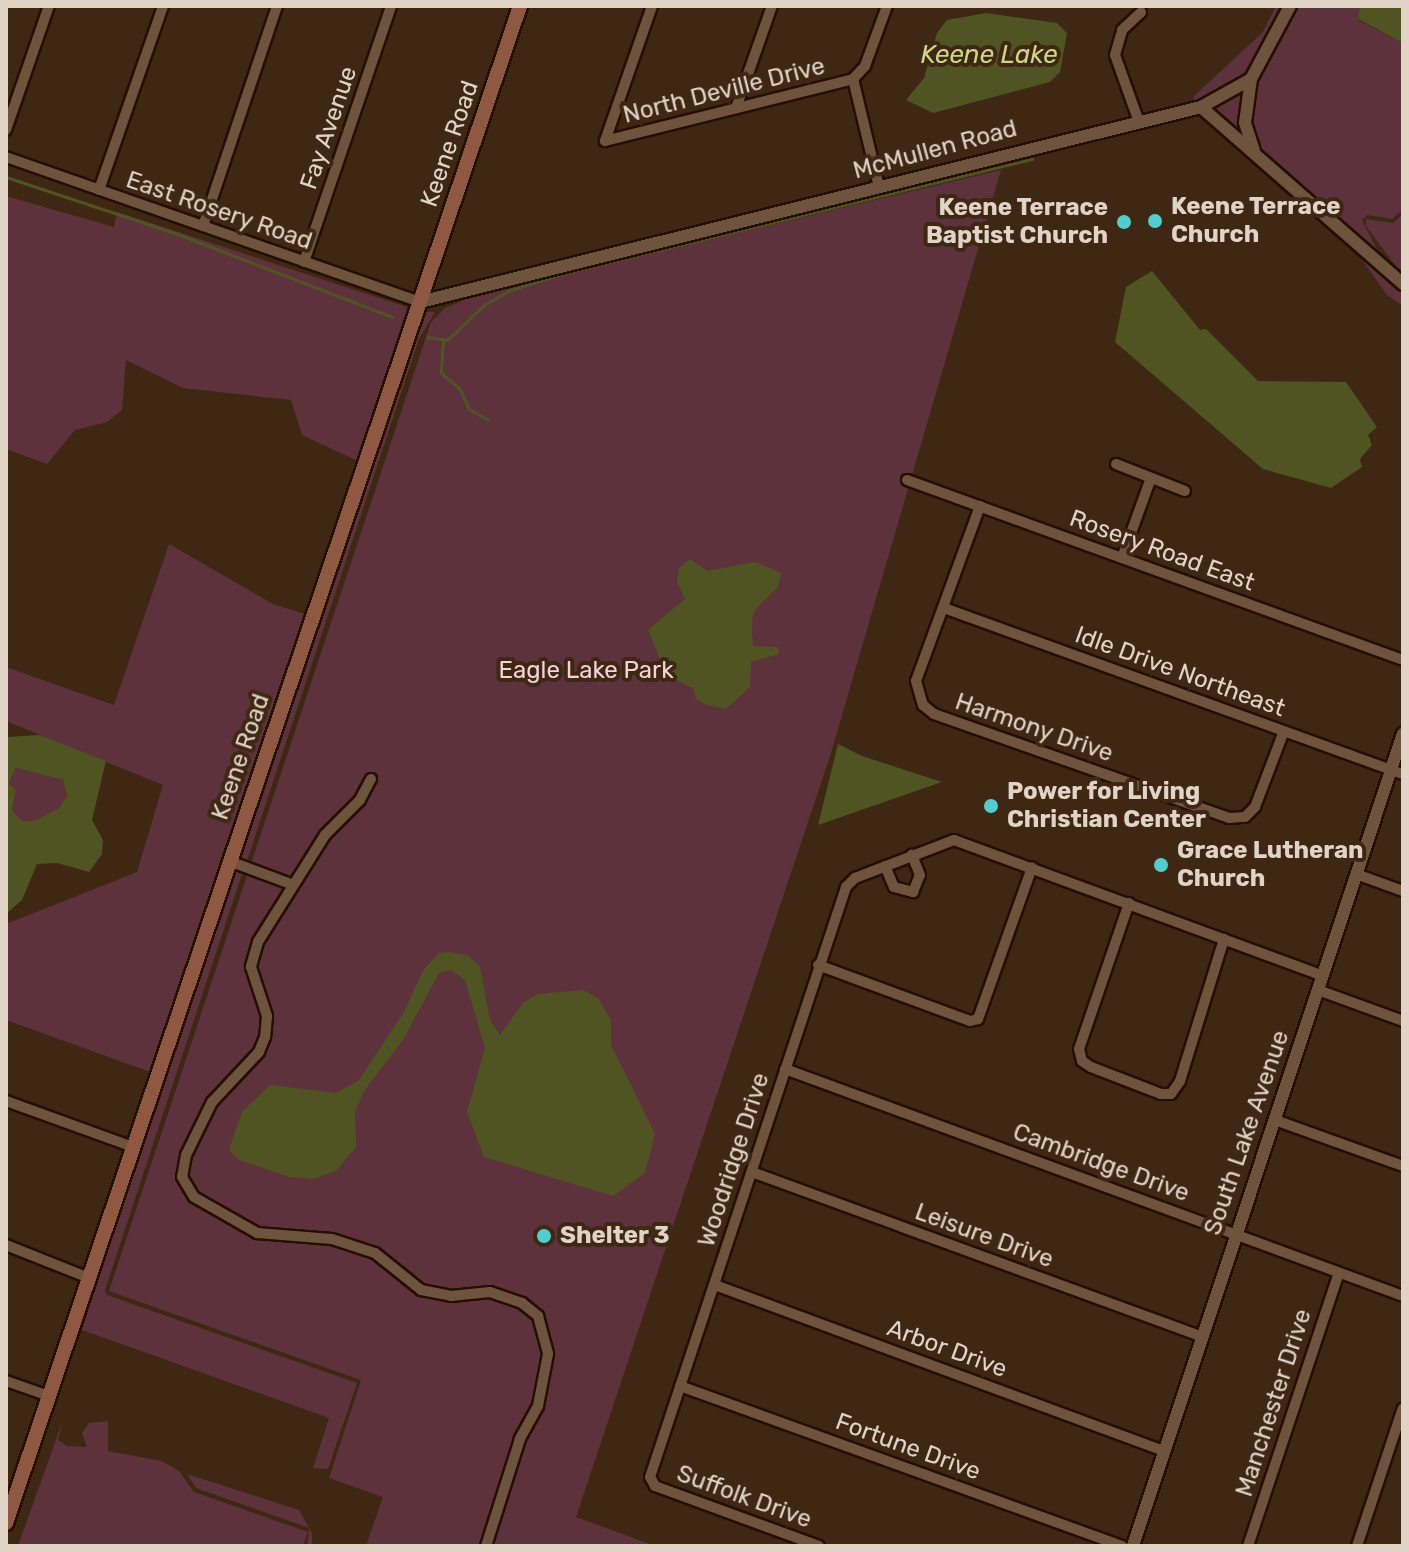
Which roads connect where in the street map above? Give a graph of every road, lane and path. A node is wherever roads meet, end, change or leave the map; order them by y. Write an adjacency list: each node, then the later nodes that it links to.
1 (49, 6): 16 (street)
2 (163, 6): 20 (street)
3 (277, 6): 21 (street)
4 (391, 6): 22 (street, Fay Avenue)
5 (520, 6): 24 (main road, Keene Road)
6 (652, 6): 14 (street, North Deville Drive)
7 (772, 6): 14 (street)
8 (887, 6): 11 (street)
9 (1290, 6): 12 (street)
10 (1141, 12): 15 (street)
11 (853, 79): 14 (street, North Deville Drive); 19 (street)
12 (1251, 79): 13 (street, McMullen Road); 17 (street)
13 (1201, 107): 15 (street, McMullen Road); 17 (street)
14 (736, 108)
15 (1139, 122): 19 (street, McMullen Road)
16 (6, 130)
17 (1256, 154): 23 (street)
18 (6, 157): 20 (street, East Rosery Road)
19 (879, 187): 24 (street, McMullen Road)
20 (99, 190): 21 (street, East Rosery Road)
21 (203, 226): 22 (street, East Rosery Road)
22 (304, 262): 24 (street, East Rosery Road)
23 (1403, 284)
24 (420, 302): 38 (main road, Keene Road)
25 (1116, 464): 26 (street)
26 (1151, 478): 28 (street); 30 (street)
27 (907, 480): 29 (street, Rosery Road East)
28 (1185, 491)
29 (980, 506): 30 (street, Rosery Road East); 31 (street, Harmony Drive)
30 (1122, 558): 32 (street, Rosery Road East)
31 (944, 608): 33 (street, Idle Drive Northeast); 33 (street, Harmony Drive)
32 (1403, 660)
33 (1284, 731): 35 (street, Idle Drive Northeast)
34 (1403, 734): 35 (street, South Lake Avenue)
35 (1397, 771): 41 (street, South Lake Avenue)
36 (371, 779): 42 (street)
37 (912, 855): 39 (street, Woodridge Drive); 39 (street); 40 (street, Woodridge Drive)
38 (229, 861): 42 (street); 53 (main road, Keene Road)
39 (885, 866): 46 (street, Woodridge Drive)
40 (1032, 867): 44 (street, Woodridge Drive); 46 (street)
41 (1356, 874): 43 (street); 47 (street, South Lake Avenue)
42 (291, 884): 70 (street)
43 (1403, 891)
44 (1129, 903): 45 (street, Woodridge Drive); 45 (street)
45 (1224, 939): 47 (street, Woodridge Drive)
46 (818, 965): 50 (street, Woodridge Drive)
47 (1323, 976): 48 (street, South Lake Avenue)
48 (1318, 990): 49 (street); 52 (street, South Lake Avenue)
49 (1403, 1021)
50 (785, 1069): 55 (street, Woodridge Drive); 56 (street, Cambridge Drive)
51 (6, 1101): 53 (street)
52 (1275, 1120): 54 (street); 56 (street, South Lake Avenue)
53 (133, 1147): 59 (main road, Keene Road)
54 (1403, 1166)
55 (752, 1172): 60 (street, Woodridge Drive); 62 (street, Leisure Drive)
56 (1236, 1235): 58 (street, Cambridge Drive); 62 (street, South Lake Avenue)
57 (6, 1245): 59 (street)
58 (1339, 1273): 61 (street, Cambridge Drive); 74 (street, Manchester Drive)
59 (89, 1278): 65 (main road, Keene Road)
60 (715, 1285): 64 (street, Woodridge Drive); 67 (street, Arbor Drive)
61 (1403, 1296)
62 (1202, 1337): 67 (street, South Lake Avenue)
63 (6, 1381): 65 (street)
64 (680, 1386): 68 (street, Woodridge Drive); 72 (street, Fortune Drive)
65 (49, 1396): 69 (main road, Keene Road)
66 (1403, 1408): 75 (street)
67 (1164, 1451): 73 (street, South Lake Avenue)
68 (655, 1486): 71 (street, Suffolk Drive)
69 (7, 1518)
70 (486, 1546)
71 (819, 1546)
72 (1122, 1546)
73 (1133, 1546)
74 (1248, 1546)
75 (1357, 1546)

